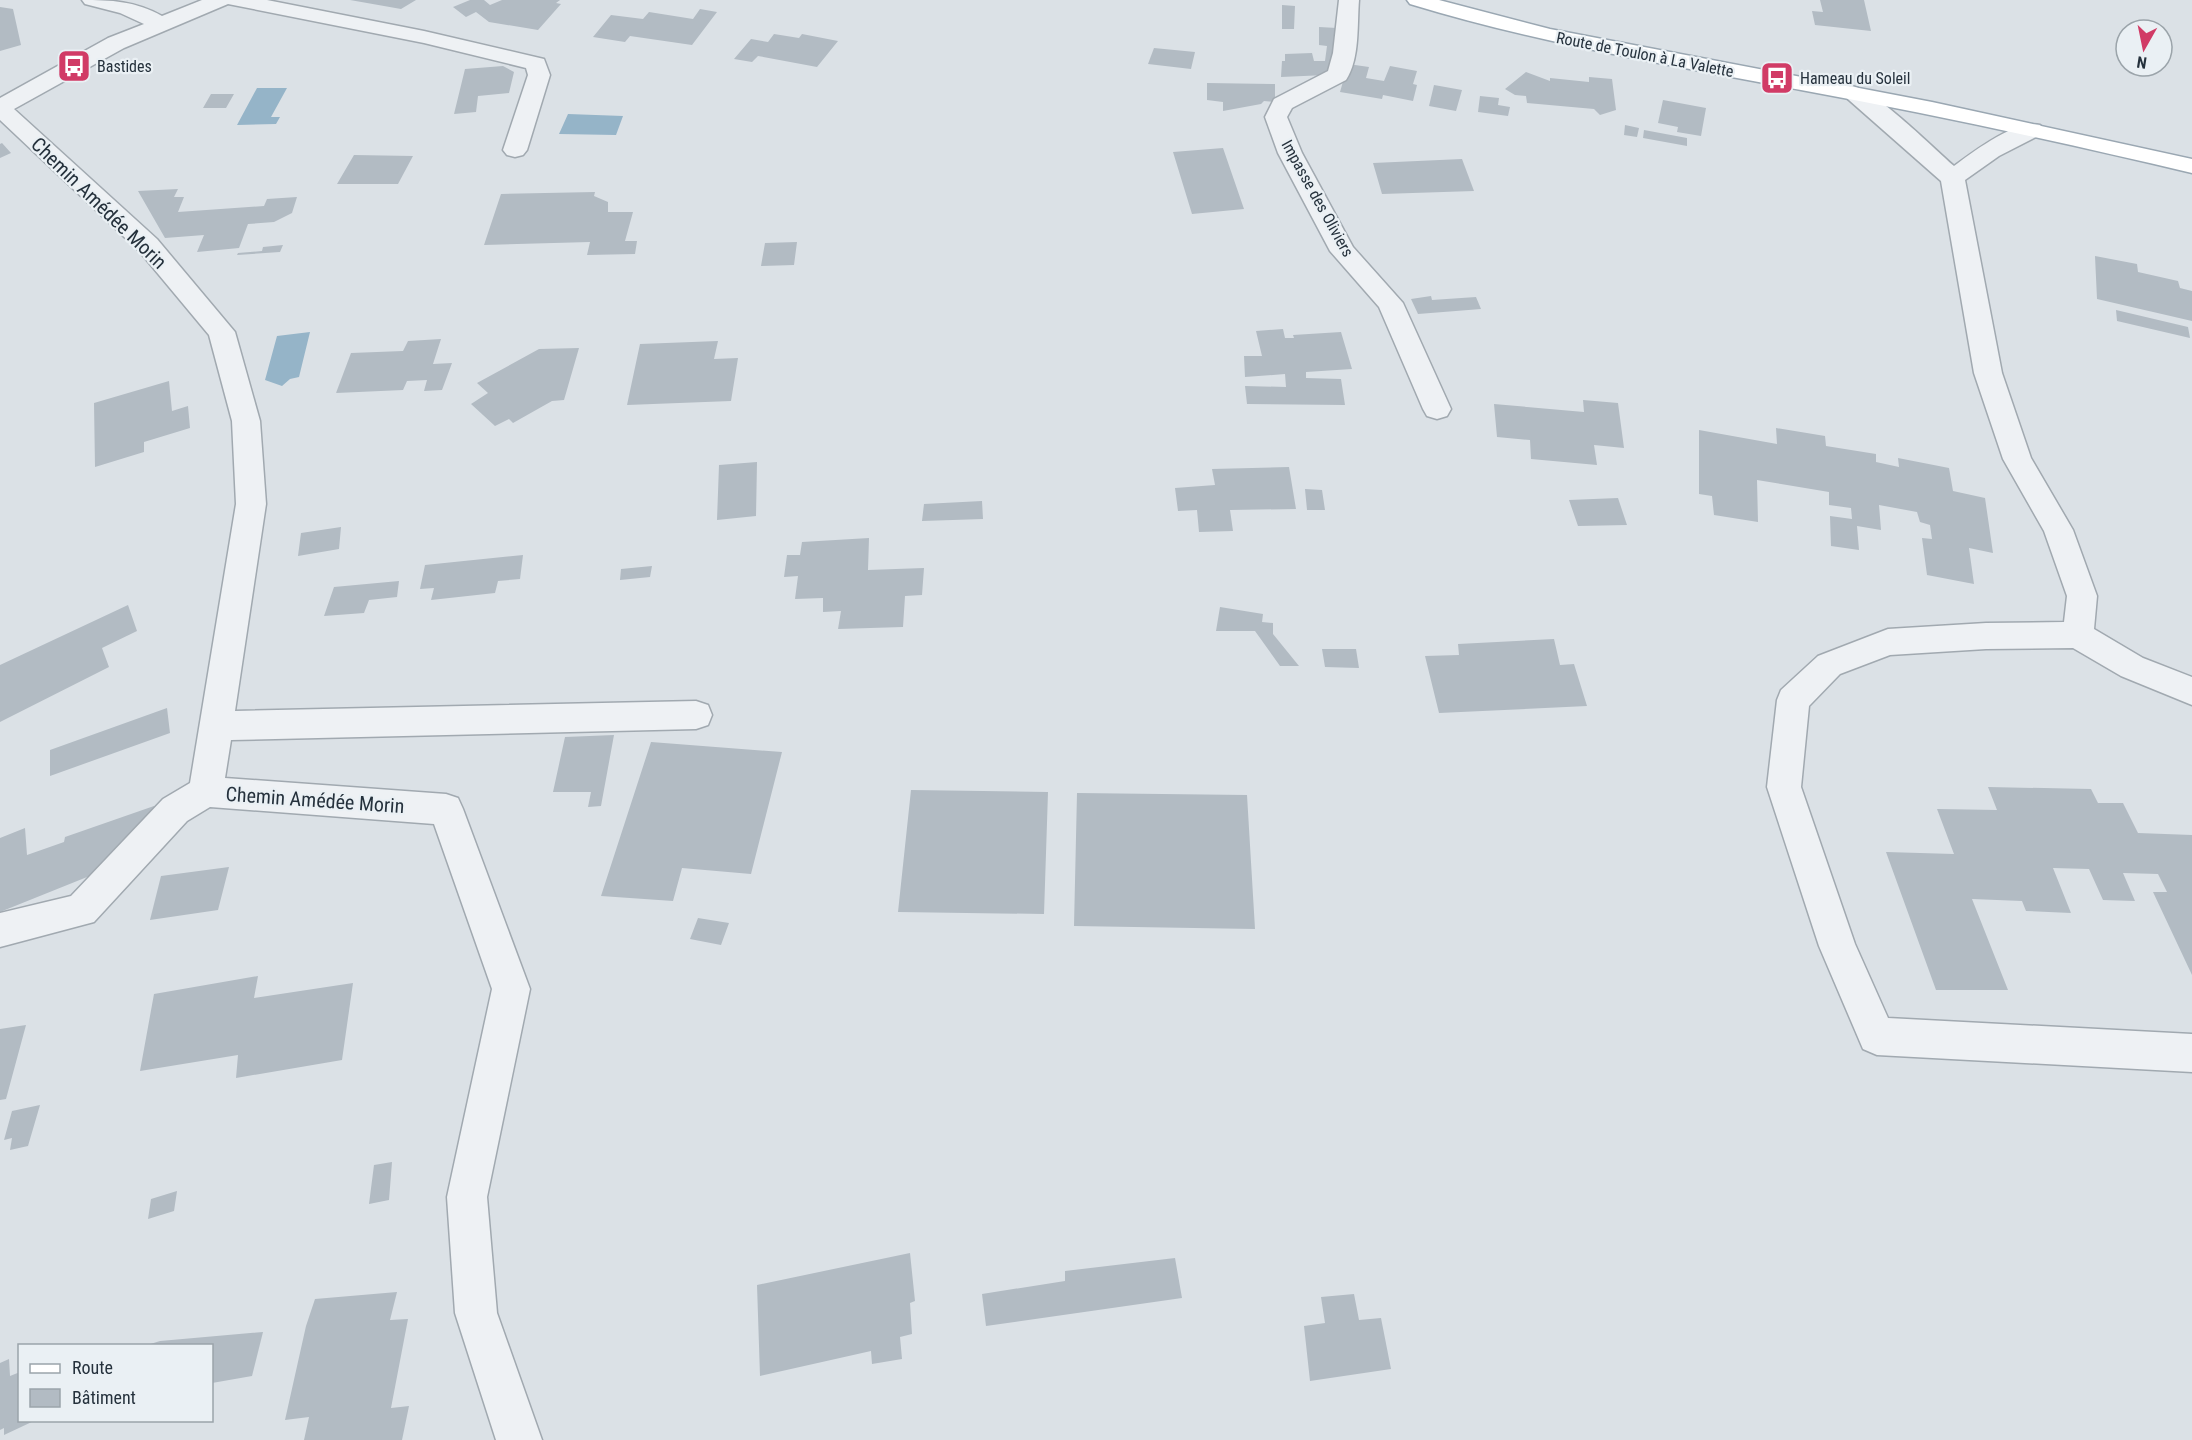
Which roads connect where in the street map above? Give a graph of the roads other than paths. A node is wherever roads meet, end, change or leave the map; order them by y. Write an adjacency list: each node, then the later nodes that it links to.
1 (92, 0): 7 (street)
2 (220, 0): 7 (street)
3 (235, 0): 11 (street)
4 (1349, 0): 15 (street, Impasse des Oliviers)
5 (1417, 0): 8 (main road, Route de Toulon à La Valette)
6 (1459, 0): 12 (main road, Route de Toulon à La Valette)
7 (160, 24): 9 (street)
8 (1852, 93): 10 (main road, Route de Toulon à La Valette); 14 (street)
9 (0, 108): 19 (street, Chemin Amédée Morin)
10 (2032, 130): 13 (main road, Route de Toulon à La Valette); 14 (street)
11 (516, 150)
12 (2192, 154)
13 (2192, 166)
14 (1953, 178): 16 (street)
15 (1437, 410)
16 (2078, 635): 17 (street); 22 (street)
17 (2192, 691)
18 (696, 715): 19 (street)
19 (216, 726): 20 (street, Chemin Amédée Morin)
20 (206, 792): 21 (street); 23 (street, Chemin Amédée Morin)
21 (0, 930)
22 (2192, 1053)
23 (519, 1440)

